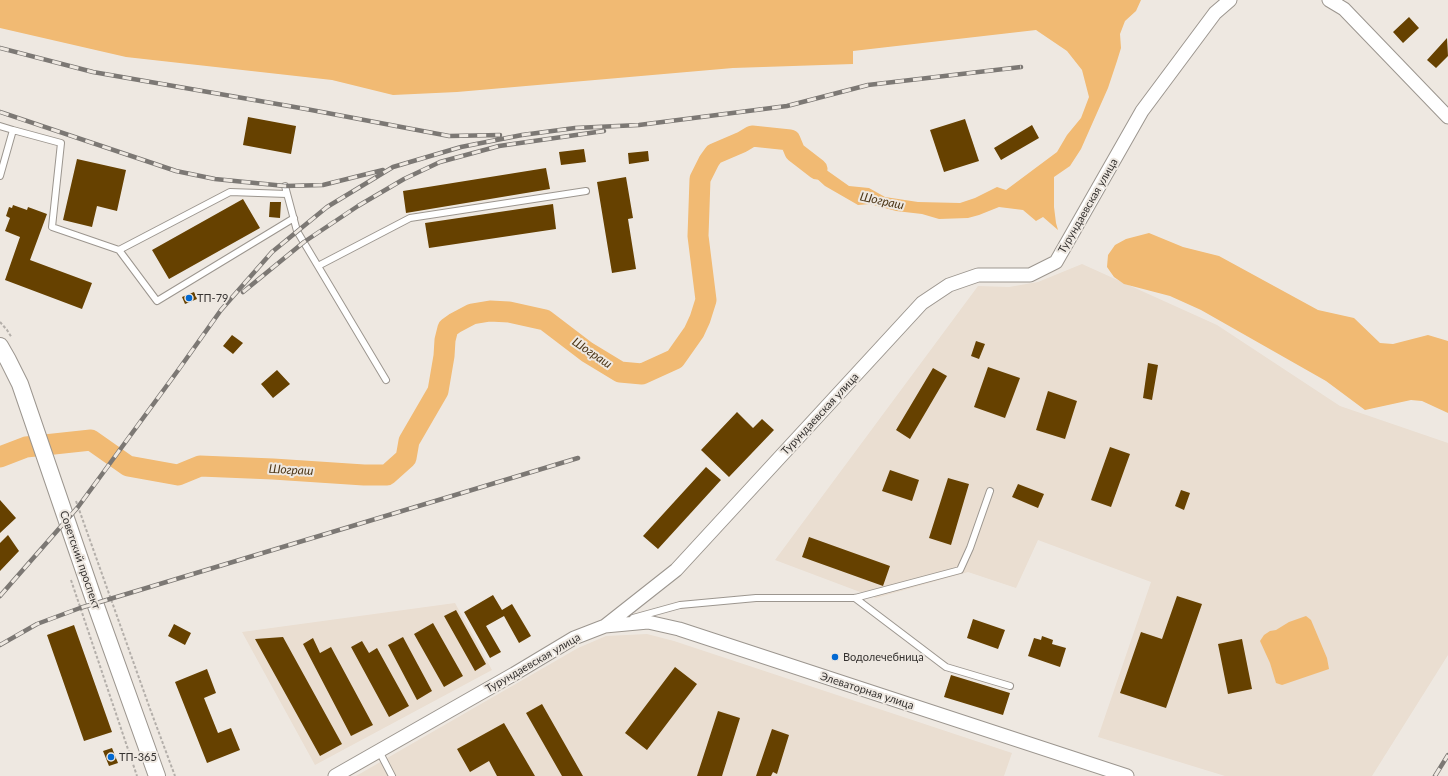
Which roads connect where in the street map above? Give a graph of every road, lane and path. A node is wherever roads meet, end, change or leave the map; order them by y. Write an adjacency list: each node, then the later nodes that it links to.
1 (1230, 0): 20 (street, Турундаевская улица)
2 (1328, 0): 3 (street)
3 (1344, 4): 4 (street)
4 (1448, 117)
5 (0, 126): 6 (lane)
6 (13, 130): 7 (lane); 12 (lane)
7 (0, 176)
8 (285, 186): 10 (lane)
9 (586, 191): 13 (lane)
10 (287, 194): 11 (lane); 12 (lane)
11 (294, 218): 12 (lane); 13 (lane)
12 (119, 250)
13 (318, 266): 15 (lane)
14 (0, 346): 24 (street, Советский проспект)
15 (386, 380)
16 (990, 491): 19 (lane)
17 (76, 501): 25 (path)
18 (70, 577): 23 (path)
19 (855, 598): 20 (lane); 21 (lane)
20 (604, 626): 22 (street, Турундаевская улица); 28 (street, Элеваторная улица)
21 (1010, 686)
22 (379, 751): 26 (street, Турундаевская улица); 27 (lane)
23 (137, 776)
24 (157, 776)
25 (175, 776)
26 (335, 776)
27 (392, 776)
28 (1127, 776)

